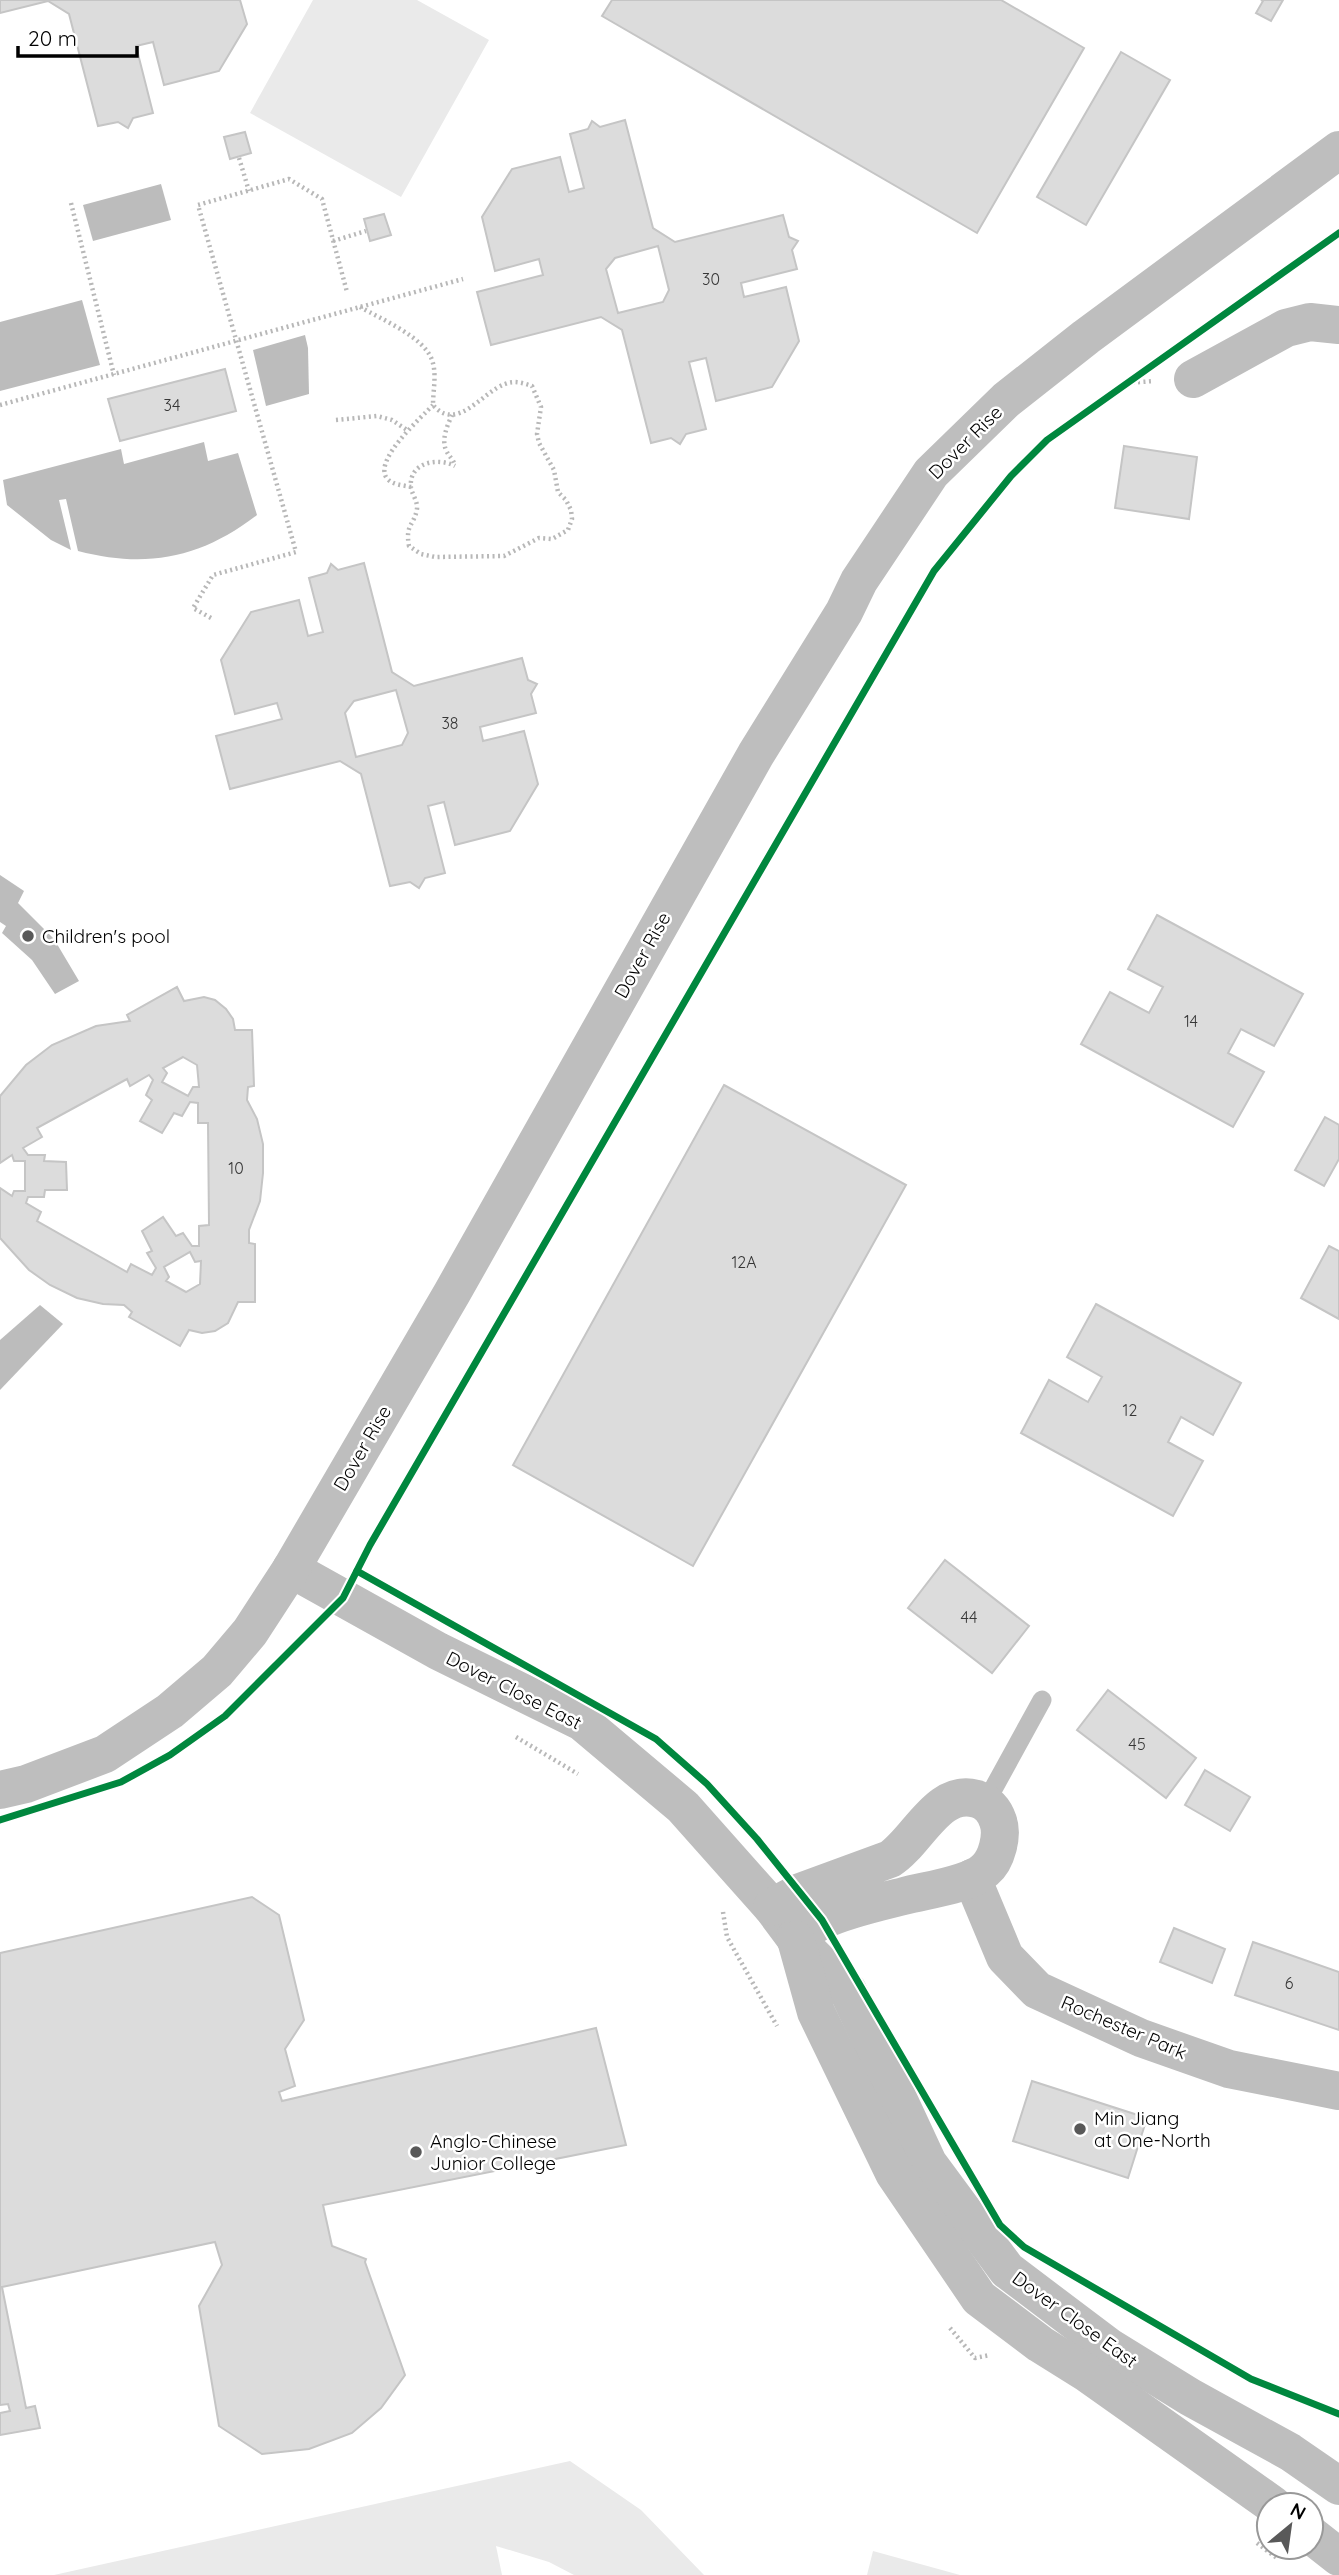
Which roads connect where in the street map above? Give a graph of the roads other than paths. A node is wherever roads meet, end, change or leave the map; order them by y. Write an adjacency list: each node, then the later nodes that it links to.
1 (1339, 150): 4 (street, Dover Rise)
2 (1339, 325): 3 (street)
3 (1193, 379)
4 (291, 1569): 6 (street, Dover Rise); 9 (street, Dover Close East)
5 (1042, 1700): 7 (lane)
6 (0, 1790)
7 (986, 1802): 8 (street); 9 (street)
8 (972, 1878): 10 (street); 11 (street, Rochester Park)
9 (772, 1907): 10 (street, Dover Close East)
10 (795, 1938): 12 (street, Dover Close East)
11 (1339, 2091)
12 (993, 2284): 13 (street, Dover Close East); 14 (street, Dover Close East)
13 (1339, 2486)
14 (1255, 2492)
15 (1325, 2546): 16 (street)
16 (1339, 2557)

